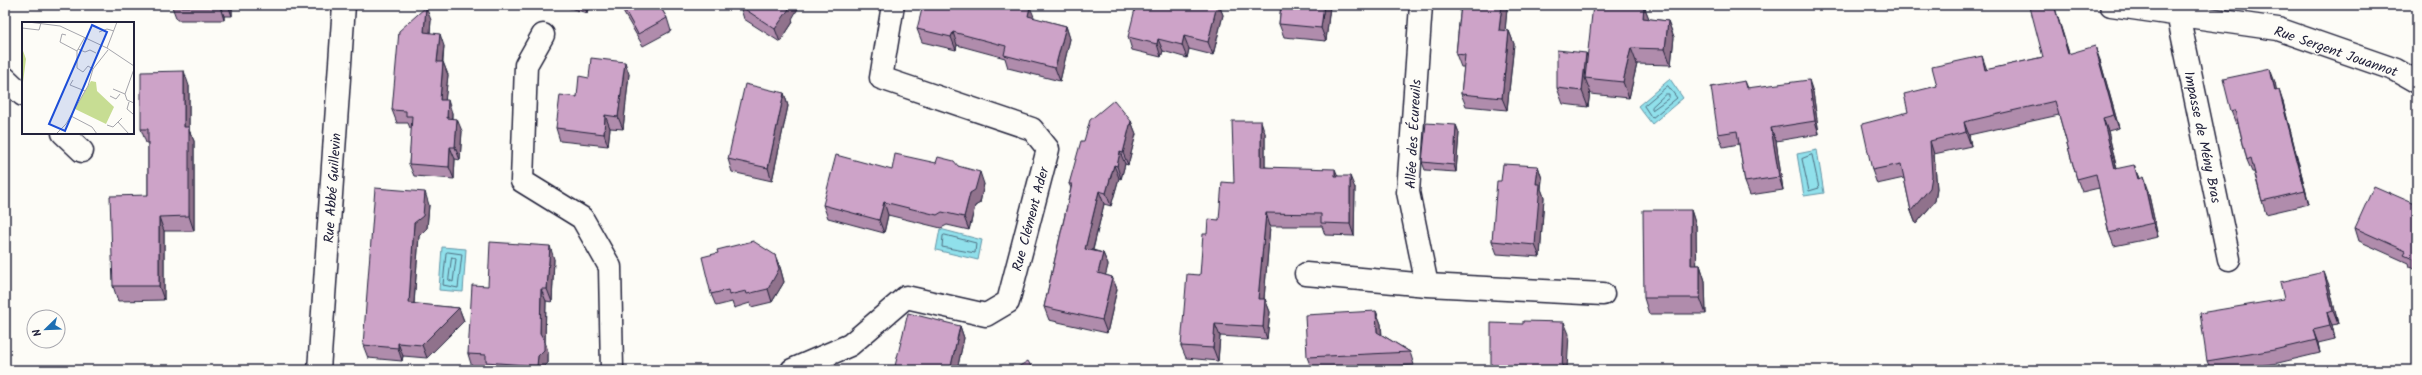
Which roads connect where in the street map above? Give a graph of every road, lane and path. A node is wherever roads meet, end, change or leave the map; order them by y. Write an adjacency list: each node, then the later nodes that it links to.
1 (344, 5): 16 (street, Rue Abbé Guillevin)
2 (893, 5): 18 (street, Rue Clément Ader)
3 (1421, 5): 14 (street, Allée des Écureuils)
4 (2111, 5): 5 (street, Rue Sergent Jouannot)
5 (2178, 14): 8 (street, Rue Sergent Jouannot); 12 (street, Impasse de Mény Bras)
6 (543, 35): 17 (street)
7 (5, 78): 9 (street)
8 (2417, 82)
9 (22, 94)
10 (64, 134): 11 (street)
11 (82, 151)
12 (2229, 259)
13 (1306, 274): 14 (street)
14 (1427, 285): 15 (street)
15 (1603, 294)
16 (319, 370)
17 (612, 370)
18 (792, 370)

